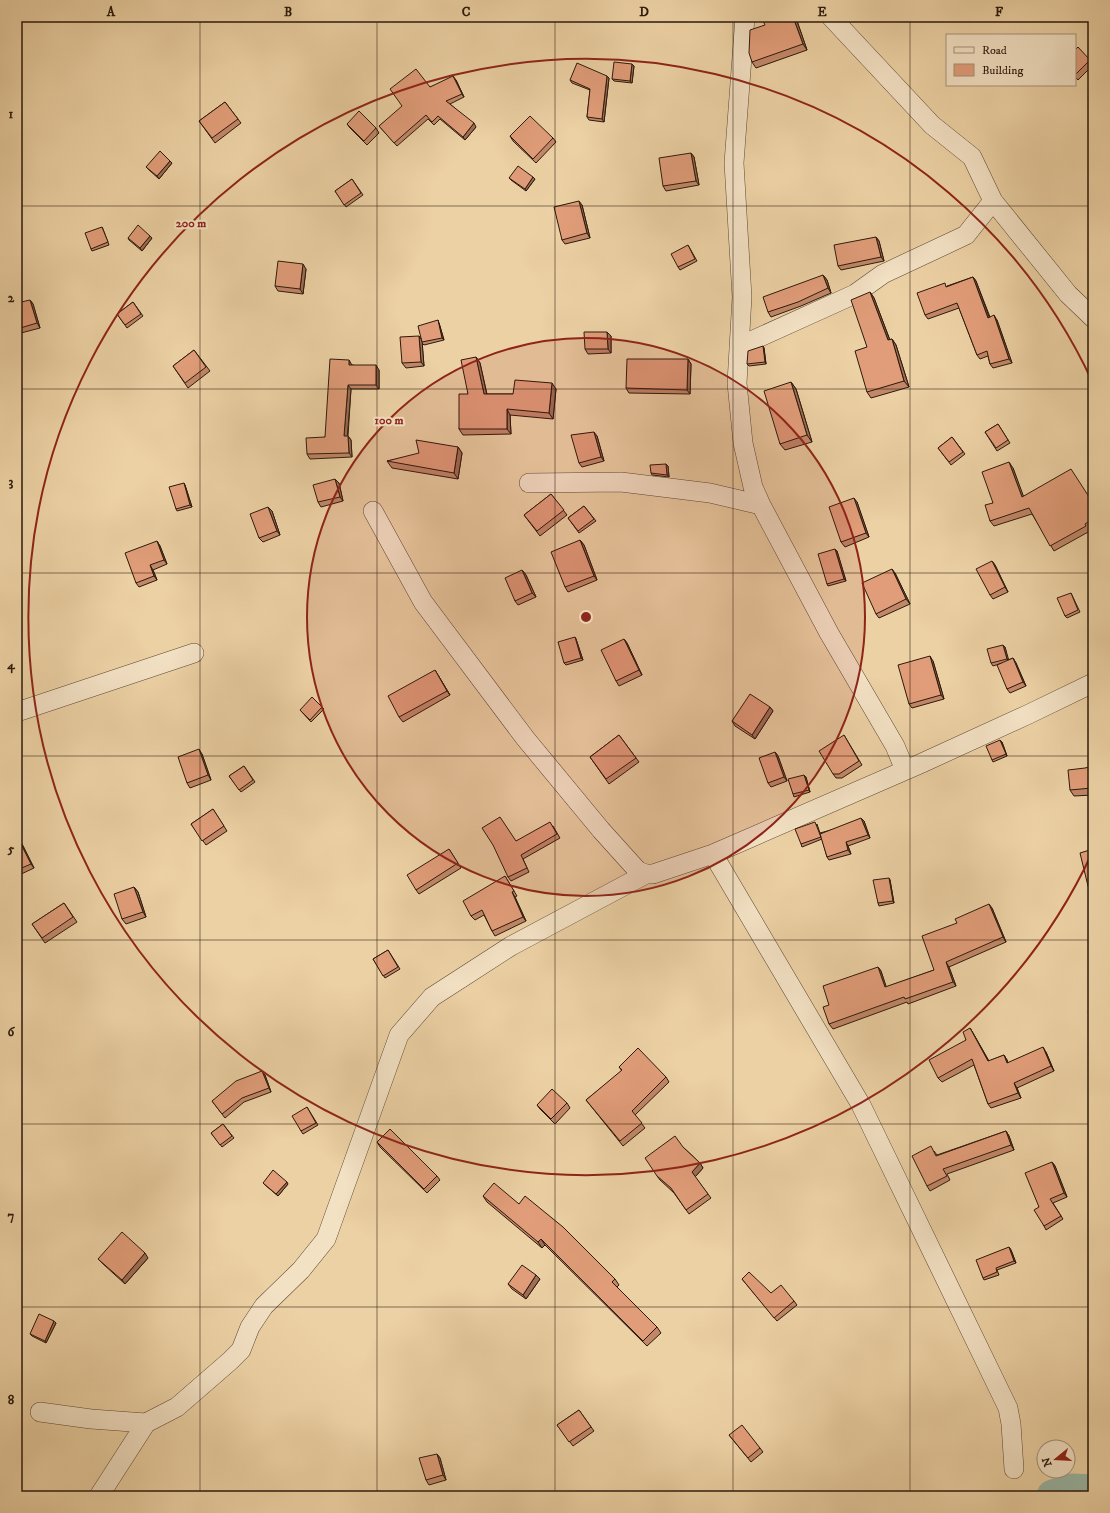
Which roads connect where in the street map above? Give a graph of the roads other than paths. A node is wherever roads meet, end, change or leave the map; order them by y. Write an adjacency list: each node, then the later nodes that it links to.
1 (745, 17): 5 (street)
2 (831, 17): 3 (street)
3 (993, 201): 4 (street); 5 (street)
4 (1093, 318)
5 (740, 346): 7 (street)
6 (529, 483): 7 (street)
7 (761, 505): 12 (street)
8 (373, 511): 14 (street)
9 (194, 653): 11 (street)
10 (1093, 683): 12 (street)
11 (17, 712)
12 (905, 770): 13 (street)
13 (713, 854): 14 (street); 17 (street)
14 (646, 874): 16 (street)
15 (40, 1412): 16 (street)
16 (146, 1423): 18 (street)
17 (1014, 1469)
18 (99, 1496)

